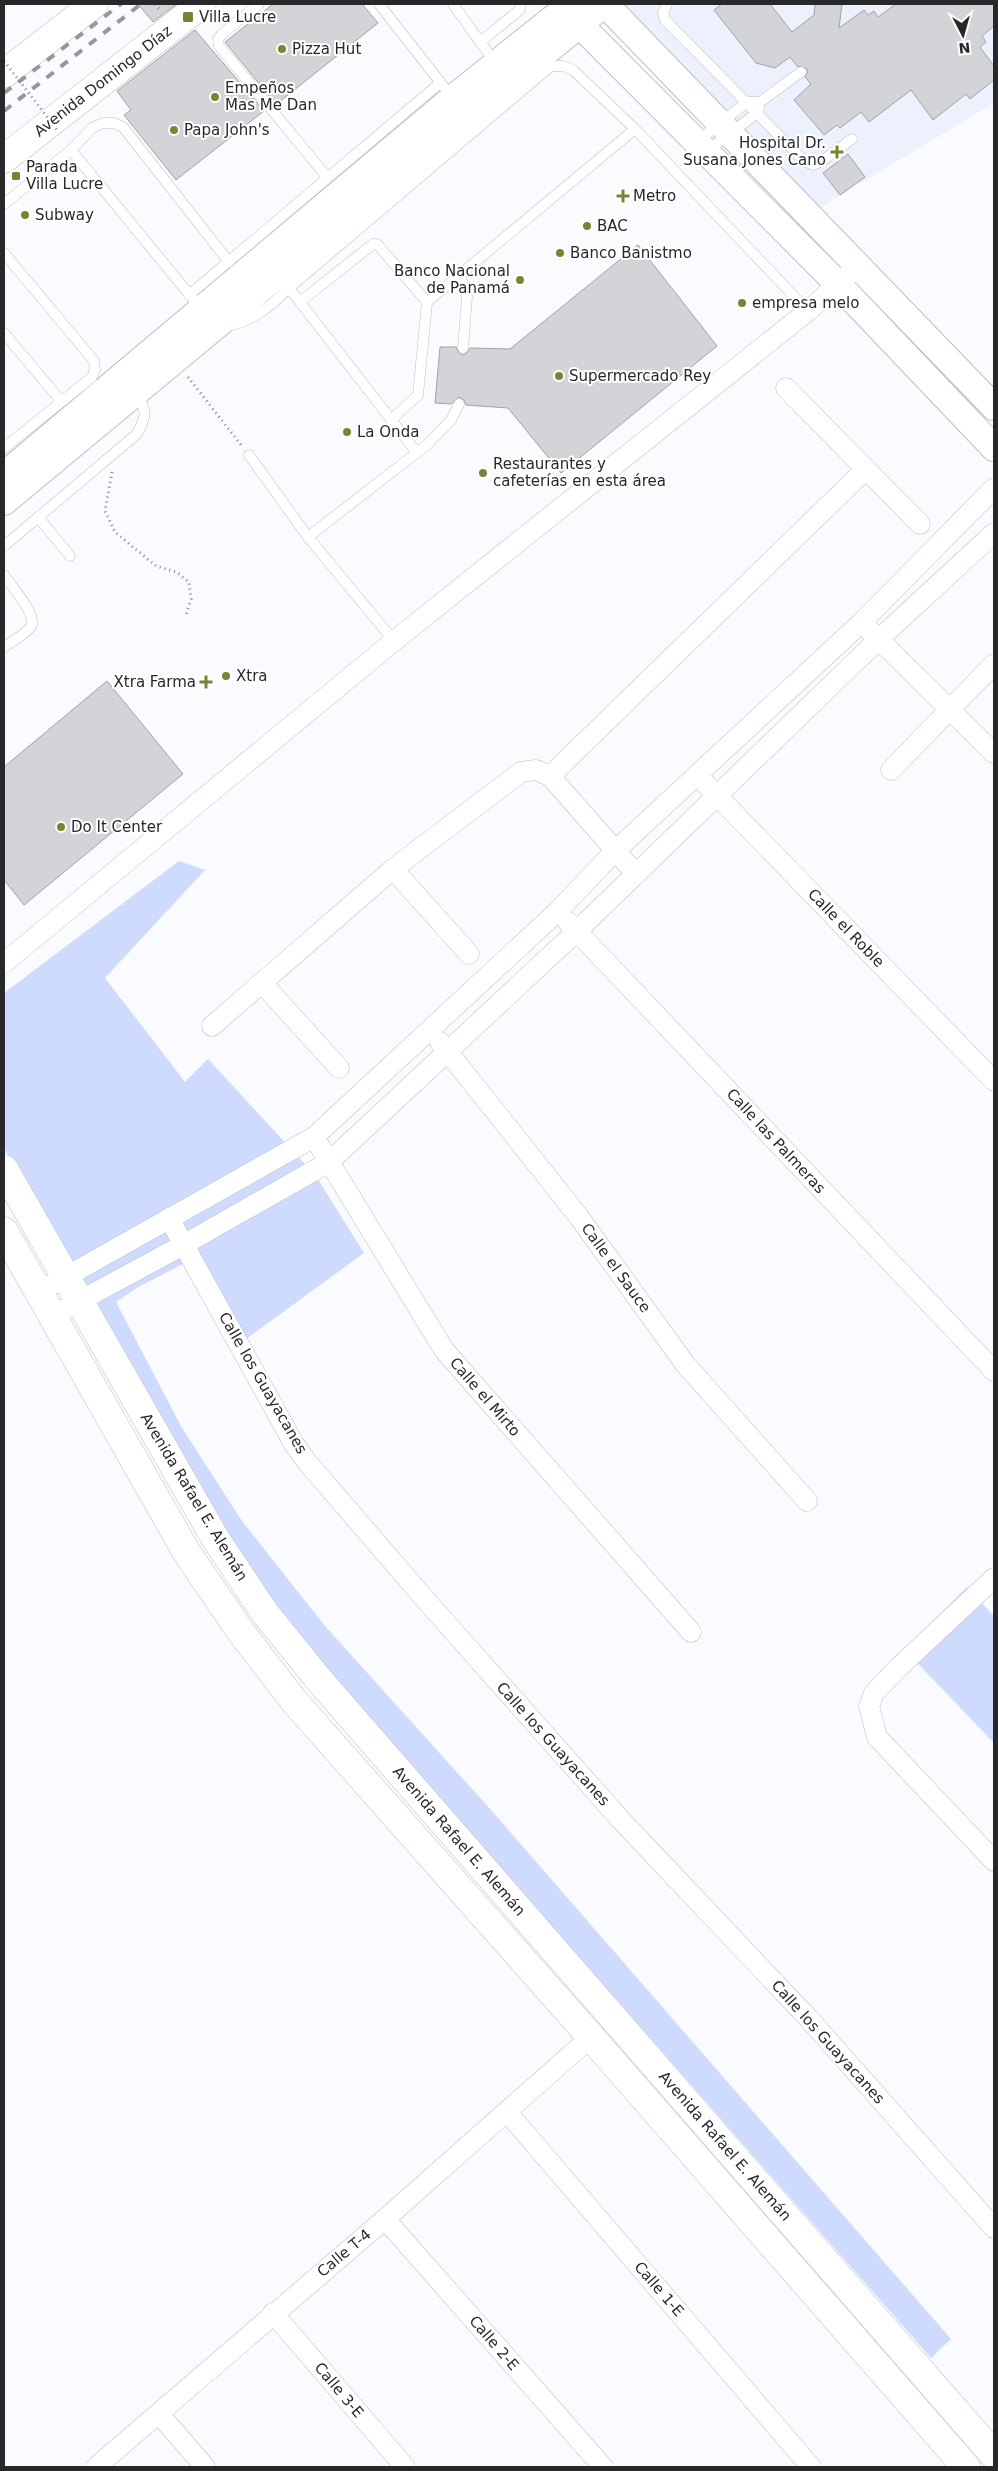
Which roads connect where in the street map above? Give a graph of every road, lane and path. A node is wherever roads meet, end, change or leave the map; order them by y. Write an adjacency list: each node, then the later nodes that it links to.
1 (202, 4): 25 (main road, Avenida Domingo Díaz)
2 (259, 4): 26 (lane)
3 (379, 4): 17 (lane)
4 (453, 4): 10 (lane)
5 (521, 4): 10 (lane)
6 (604, 4): 9 (street); 20 (street)
7 (667, 4): 15 (lane)
8 (86, 6): 13 (main road)
9 (569, 10): 14 (street); 23 (street)
10 (480, 42): 14 (lane)
11 (4, 61): 21 (path, bridge)
12 (802, 72): 16 (lane)
13 (4, 74)
14 (503, 74): 17 (street)
15 (747, 102): 16 (lane); 18 (lane); 20 (lane)
16 (760, 102): 18 (lane)
17 (461, 106): 19 (lane); 26 (lane); 33 (lane); 36 (street)
18 (757, 113): 20 (lane); 22 (lane)
19 (634, 129): 31 (lane); 37 (lane)
20 (725, 129): 23 (lane); 30 (street)
21 (58, 131)
22 (852, 139)
23 (702, 147): 32 (street)
24 (71, 150): 27 (lane); 29 (lane); 36 (lane)
25 (4, 159)
26 (327, 177): 29 (lane)
27 (4, 204)
28 (4, 253): 43 (lane)
29 (229, 262): 36 (lane)
30 (857, 266): 32 (street); 45 (street)
31 (460, 275): 35 (lane); 39 (lane)
32 (838, 284): 37 (street); 47 (street)
33 (289, 288): 34 (lane); 36 (lane)
34 (300, 302): 35 (lane); 46 (lane)
35 (427, 302): 46 (lane)
36 (202, 310): 40 (street); 51 (street)
37 (808, 311): 65 (street)
38 (4, 333): 43 (lane)
39 (463, 348)
40 (175, 360): 42 (street); 49 (path)
41 (786, 388): 52 (street)
42 (137, 392): 50 (lane); 51 (street)
43 (61, 401): 51 (lane)
44 (459, 404): 48 (lane)
45 (994, 407)
46 (392, 419): 48 (lane)
47 (994, 448)
48 (417, 453): 58 (lane)
49 (249, 455): 58 (lane)
50 (110, 457): 55 (lane); 62 (path)
51 (10, 466): 54 (street)
52 (866, 469): 56 (street); 72 (street)
53 (994, 488): 63 (street)
54 (4, 502)
55 (38, 518): 59 (lane); 60 (lane)
56 (920, 524)
57 (994, 533): 64 (street)
58 (308, 537): 65 (lane)
59 (4, 546)
60 (70, 556)
61 (4, 575): 66 (lane)
62 (186, 615)
63 (862, 622): 64 (street); 71 (street)
64 (878, 639): 68 (street); 73 (street)
65 (394, 641): 80 (street)
66 (4, 647)
67 (994, 664): 68 (street)
68 (951, 710): 69 (street); 70 (street)
69 (994, 753)
70 (891, 770)
71 (698, 775): 73 (street, Calle el Roble); 74 (street)
72 (550, 776): 74 (street); 75 (street)
73 (718, 796): 76 (street); 86 (street, Calle el Roble)
74 (615, 851): 76 (street); 77 (street)
75 (393, 869): 79 (street); 81 (street)
76 (636, 874): 78 (street)
77 (558, 911): 78 (street, Calle las Palmeras); 83 (street)
78 (578, 931): 84 (street); 97 (street, Calle las Palmeras)
79 (469, 954)
80 (6, 956)
81 (263, 984): 82 (street); 85 (street)
82 (212, 1026)
83 (430, 1030): 84 (street, Calle el Sauce); 87 (street)
84 (448, 1052): 88 (street); 98 (street, Calle el Sauce)
85 (340, 1068)
86 (994, 1081)
87 (314, 1137): 88 (street, Calle el Mirto); 90 (street)
88 (329, 1162): 92 (street); 100 (street, Calle el Mirto)
89 (4, 1169): 93 (main road, Avenida Rafael E. Alemán)
90 (169, 1218): 92 (street, Calle los Guayacanes); 93 (street)
91 (4, 1231): 94 (main road, Avenida Rafael E. Alemán)
92 (185, 1244): 95 (street); 105 (street, Calle los Guayacanes)
93 (65, 1276): 94 (street); 95 (main road, Avenida Rafael E. Alemán)
94 (39, 1292): 96 (main road, Avenida Rafael E. Alemán)
95 (78, 1300): 96 (street); 108 (main road, Avenida Rafael E. Alemán)
96 (52, 1316): 102 (main road, Avenida Rafael E. Alemán)
97 (994, 1371)
98 (807, 1501)
99 (994, 1578): 101 (street)
100 (691, 1632)
101 (994, 1861)
102 (591, 2037): 103 (street, Calle T-4); 114 (main road, Avenida Rafael E. Alemán)
103 (507, 2112): 104 (street, Calle T-4); 113 (street, Calle 1-E)
104 (385, 2219): 106 (street, Calle T-4); 112 (street, Calle 2-E)
105 (994, 2228)
106 (273, 2312): 107 (street, Calle T-4); 111 (street, Calle 3-E)
107 (159, 2414): 109 (street, Calle T-4); 110 (street)
108 (994, 2455)
109 (96, 2467)
110 (205, 2467)
111 (405, 2467)
112 (603, 2467)
113 (811, 2467)
114 (966, 2467)

